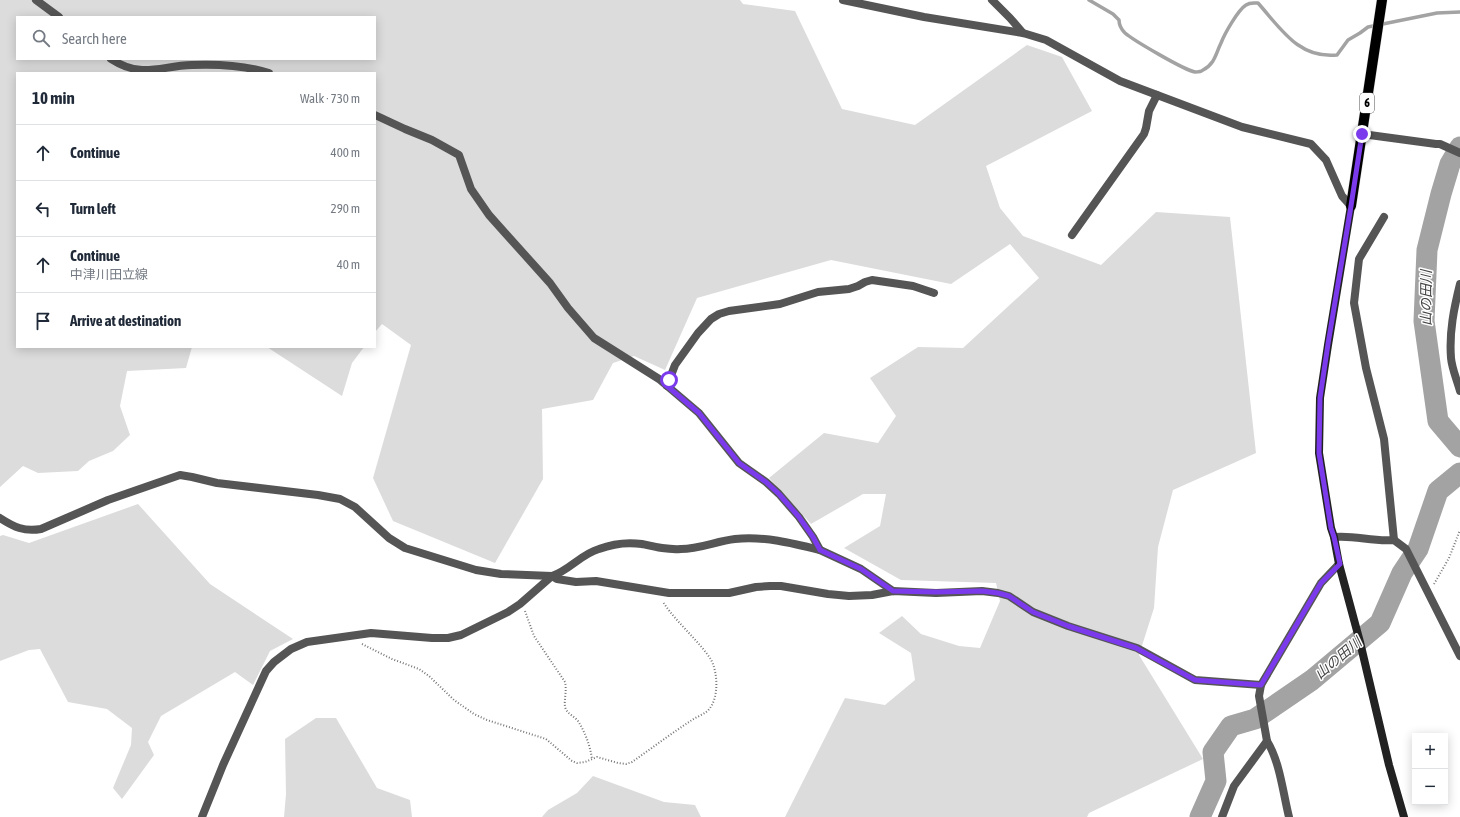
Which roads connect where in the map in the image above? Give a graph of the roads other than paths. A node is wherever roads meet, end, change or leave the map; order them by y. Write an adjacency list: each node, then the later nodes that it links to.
1 (36, 0): 5 (street)
2 (843, 0): 6 (street)
3 (992, 0): 6 (street)
4 (1382, 0): 11 (main road, 6)
5 (58, 16)
6 (1023, 33): 9 (street)
7 (113, 60): 8 (street)
8 (266, 72)
9 (1157, 95): 13 (street); 15 (street)
10 (376, 116): 19 (street)
11 (1362, 134): 12 (street); 13 (main road, 6)
12 (1460, 153)
13 (1351, 206): 22 (street)
14 (1384, 217): 23 (street)
15 (1072, 235)
16 (1460, 284): 18 (street)
17 (934, 293): 19 (street)
18 (1458, 299): 20 (street)
19 (667, 386): 24 (street)
20 (1460, 391)
21 (0, 518): 26 (street)
22 (1334, 537): 23 (street); 25 (street)
23 (1394, 540): 28 (street)
24 (820, 550): 26 (street); 27 (street)
25 (1340, 564): 29 (street); 34 (street)
26 (552, 576): 27 (street); 32 (street)
27 (893, 591): 29 (street)
28 (1460, 656)
29 (1261, 685): 30 (street)
30 (1267, 741): 31 (street); 33 (street)
31 (1225, 816)
32 (202, 817)
33 (1289, 817)
34 (1404, 817)

